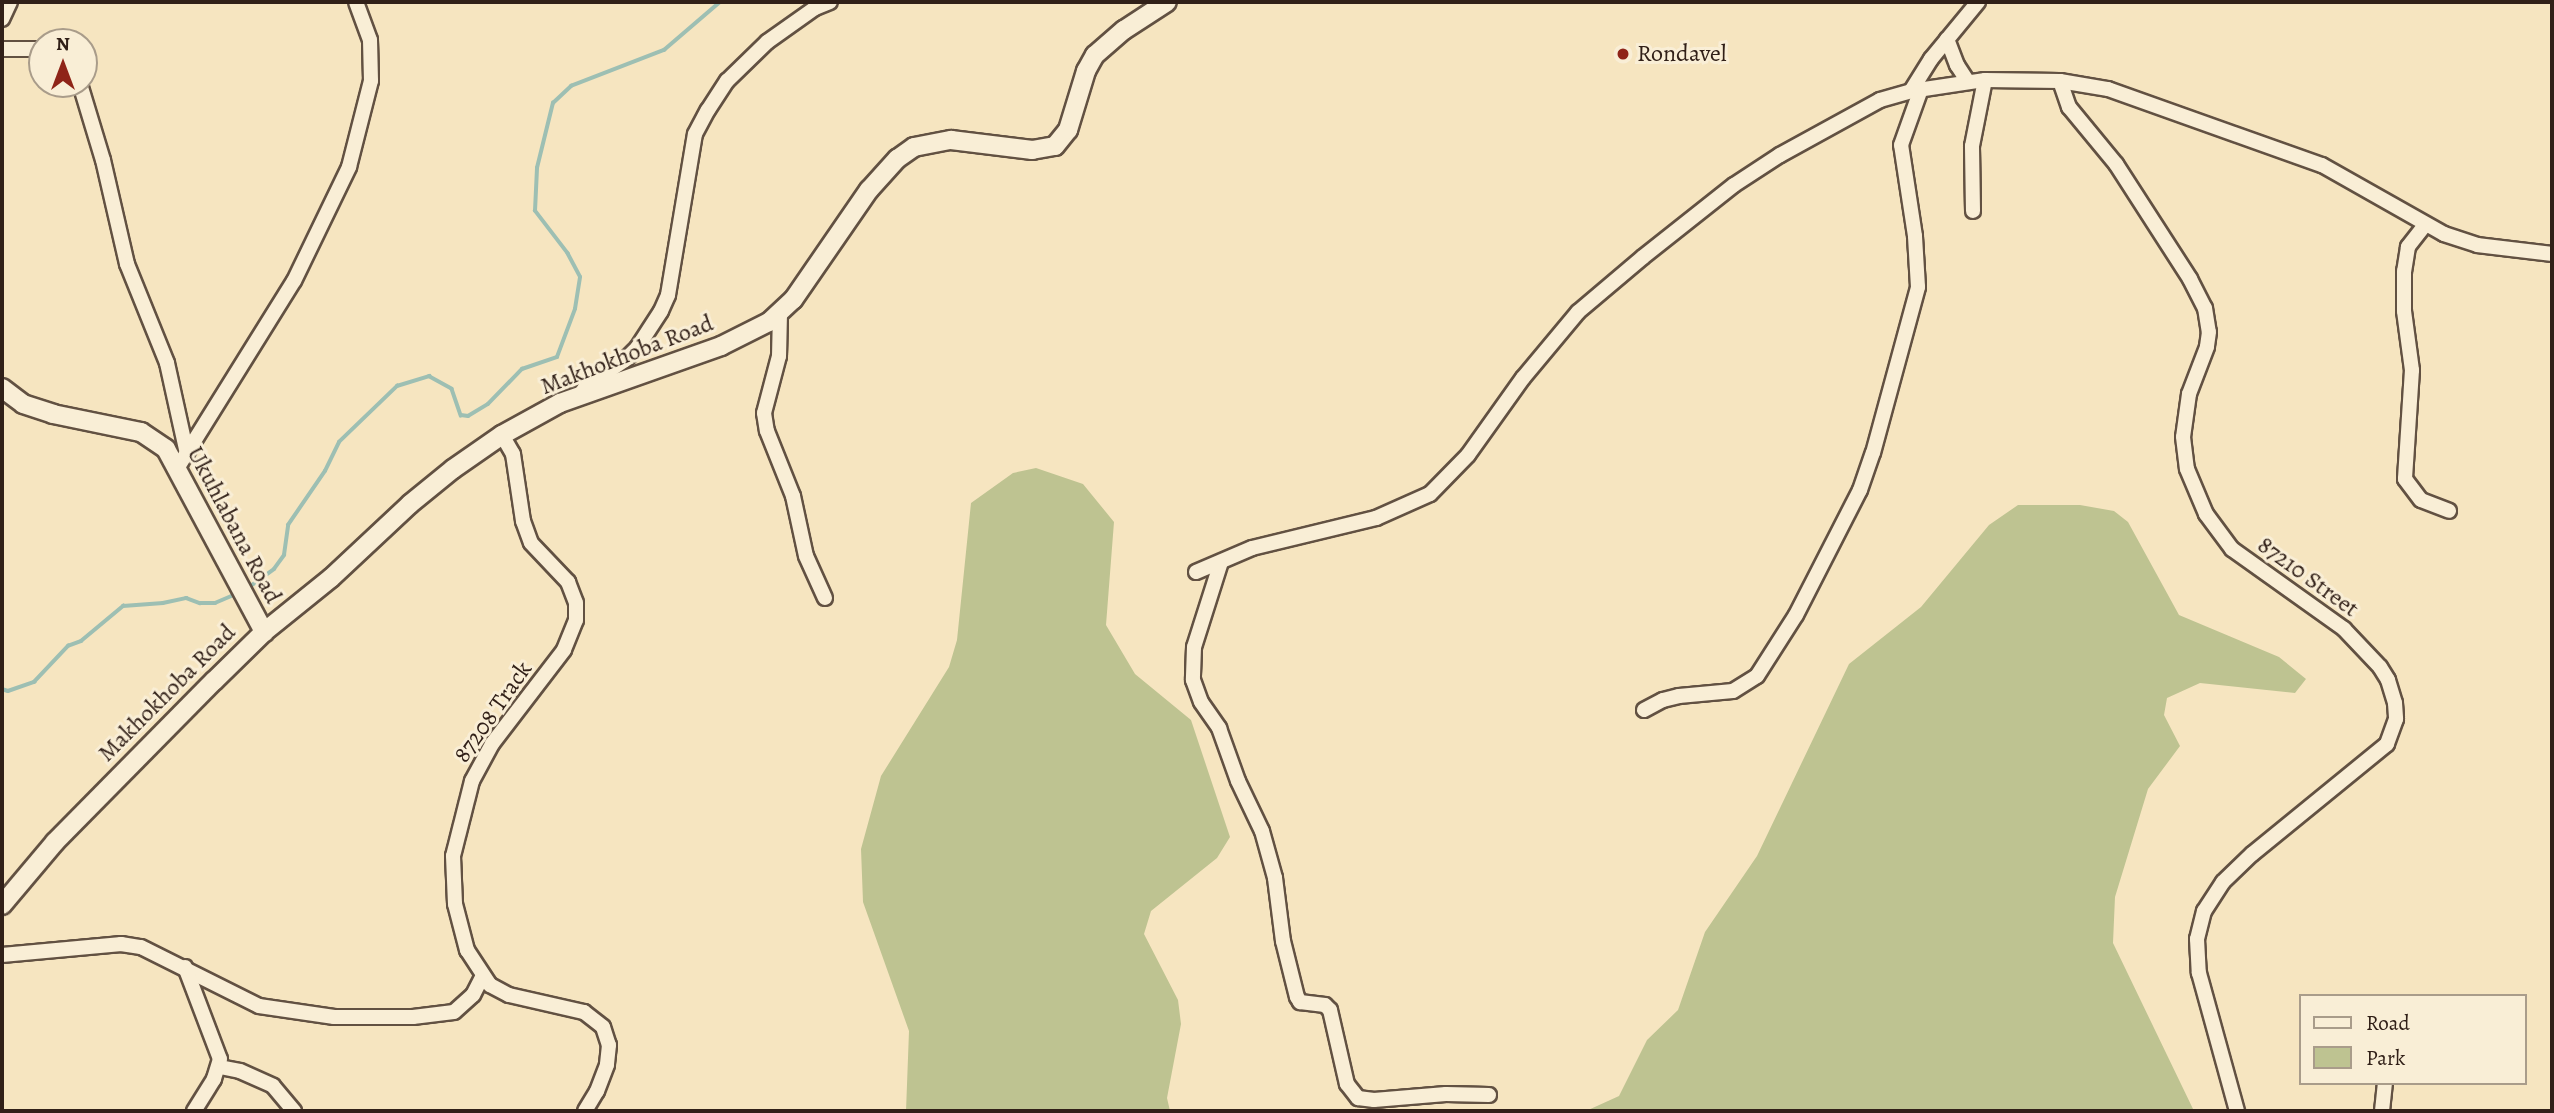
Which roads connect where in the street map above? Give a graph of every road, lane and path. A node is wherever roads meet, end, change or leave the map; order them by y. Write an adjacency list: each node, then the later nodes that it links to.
1 (10, 2): 6 (street)
2 (356, 2): 22 (street)
3 (830, 2): 20 (street)
4 (1167, 2): 18 (street, Makhokhoba Road)
5 (1978, 2): 7 (street)
6 (2, 19)
7 (1947, 39): 12 (street); 13 (street)
8 (2, 49): 9 (street)
9 (28, 49)
10 (1985, 80): 11 (street); 12 (street); 15 (street)
11 (2060, 81): 16 (street); 39 (street, 87210 Street)
12 (1968, 82): 13 (street)
13 (1916, 90): 24 (street); 28 (street)
14 (84, 98): 22 (street)
15 (1973, 211)
16 (2425, 225): 17 (street); 23 (street)
17 (2552, 254)
18 (780, 313): 20 (street, Makhokhoba Road); 26 (street)
19 (2, 388): 22 (street, Ukuhlabana Road)
20 (580, 395): 21 (street, Makhokhoba Road)
21 (502, 435): 27 (street, Makhokhoba Road); 32 (street, 87208 Track)
22 (182, 461): 27 (street, Ukuhlabana Road)
23 (2449, 511)
24 (1221, 562): 25 (street); 35 (street)
25 (1196, 572)
26 (825, 598)
27 (264, 632): 29 (street, Makhokhoba Road)
28 (1644, 710)
29 (2, 905)
30 (2, 955): 31 (street)
31 (185, 967): 32 (street); 33 (street)
32 (482, 977): 38 (street)
33 (219, 1068): 36 (street); 37 (street)
34 (2385, 1085): 40 (street)
35 (1489, 1095)
36 (194, 1111)
37 (294, 1111)
38 (585, 1111)
39 (2237, 1111)
40 (2382, 1111)

